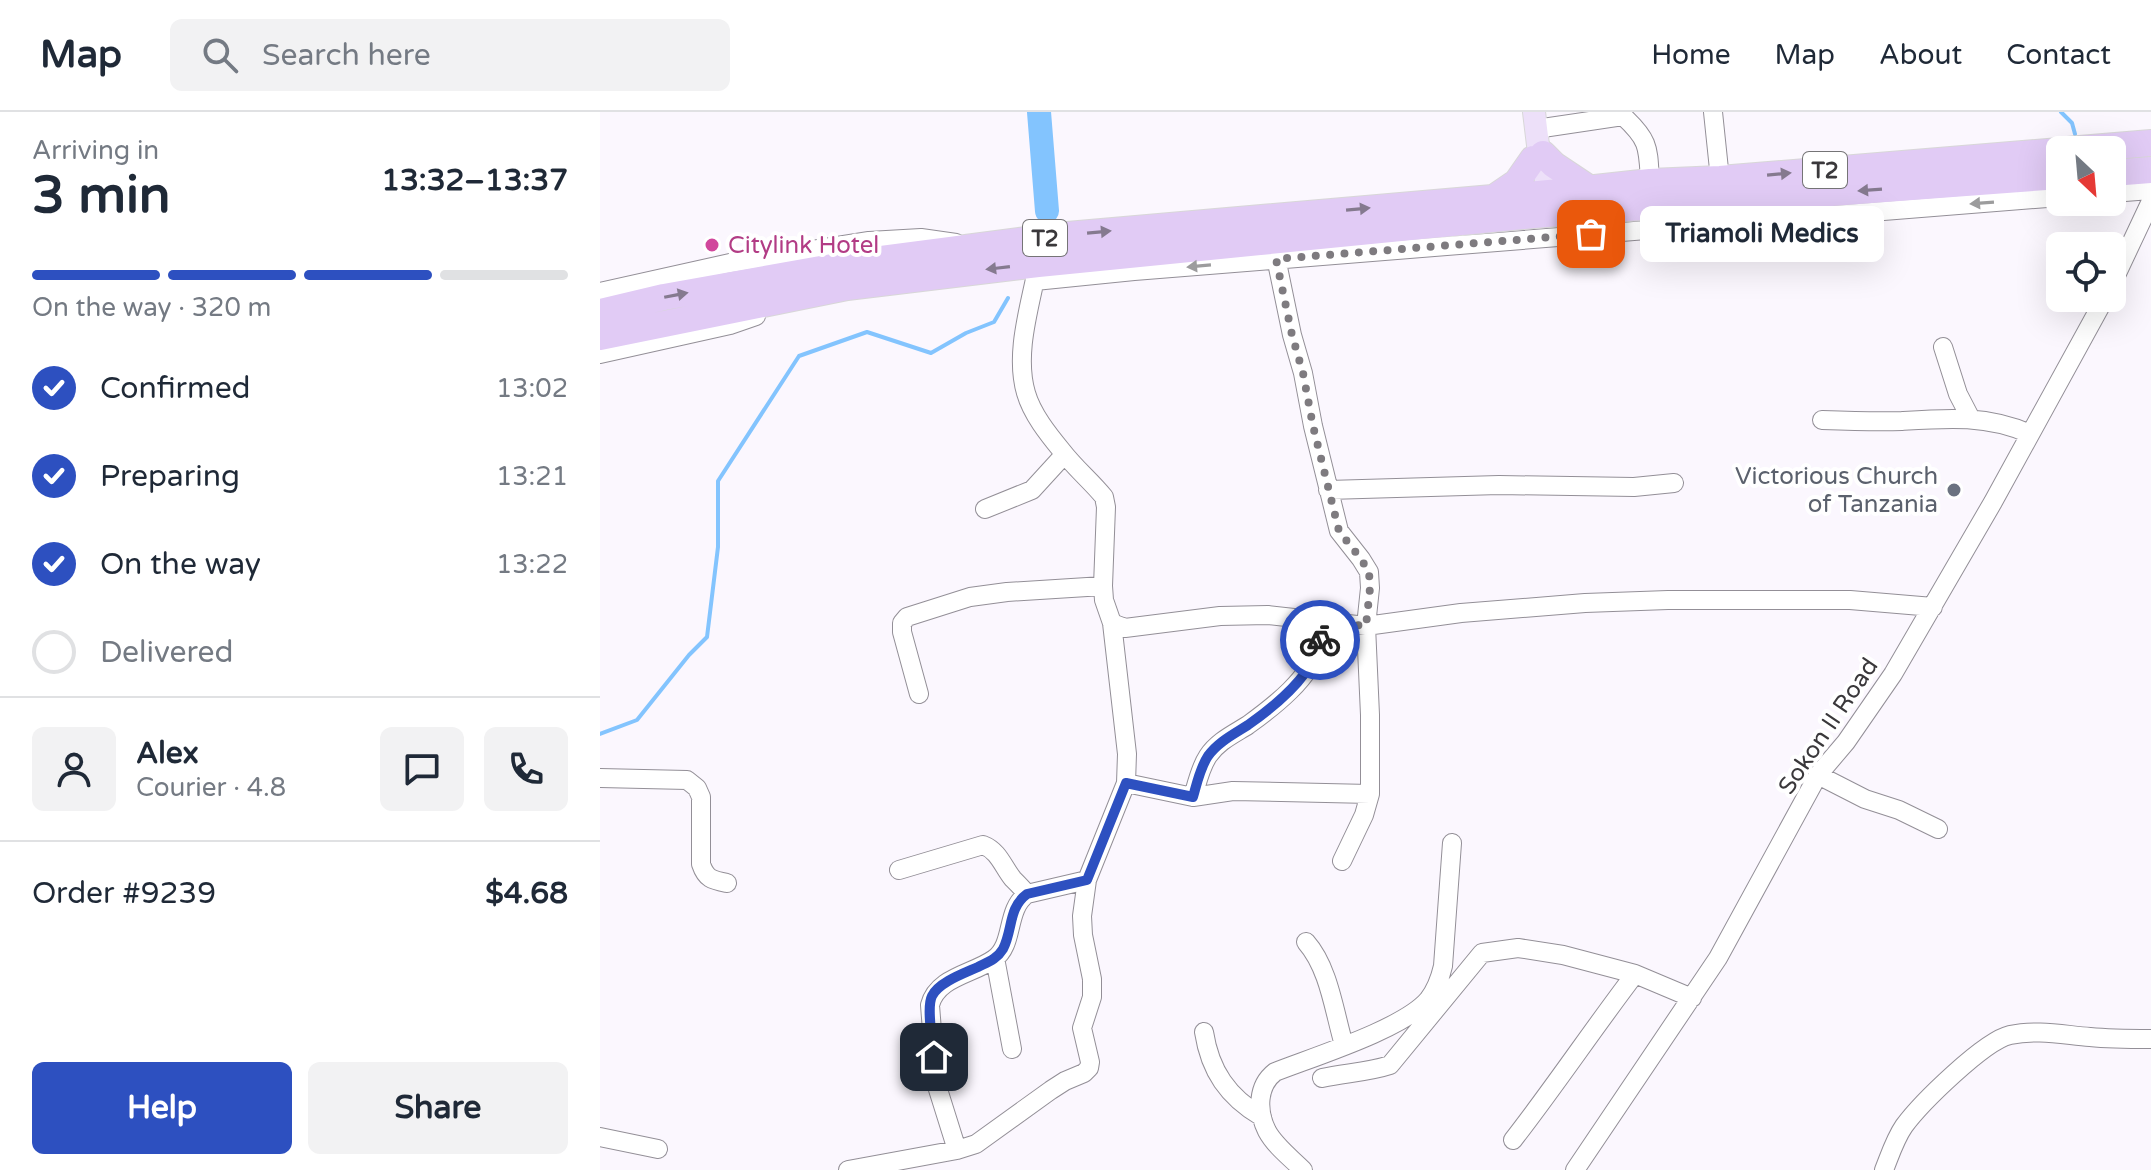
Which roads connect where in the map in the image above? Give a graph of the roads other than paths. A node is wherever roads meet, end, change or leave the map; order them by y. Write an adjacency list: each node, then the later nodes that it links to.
1 (1713, 112): 10 (street)
2 (1623, 114): 3 (street); 11 (street)
3 (1537, 140): 12 (highway); 15 (highway); 18 (main road)
4 (2151, 143): 5 (highway)
5 (2126, 145)
6 (2046, 152): 10 (highway, T2, one-way to 6)
7 (2151, 170): 8 (highway)
8 (2126, 172)
9 (2046, 177): 18 (highway, T2, one-way to 18)
10 (1720, 179): 11 (highway, T2)
11 (1650, 182): 12 (highway, T2)
12 (1590, 189): 18 (highway, T2)
13 (2151, 190): 14 (street)
14 (2126, 192)
15 (1495, 197): 18 (highway, T2); 19 (highway, T2)
16 (2046, 198): 21 (street, one-way to 21)
17 (2151, 201): 22 (street)
18 (1541, 205): 19 (highway, T2)
19 (1464, 211): 20 (highway, T2, one-way to 19); 21 (highway, T2)
20 (978, 246): 25 (street); 26 (highway, T2, one-way to 20)
21 (1274, 250): 23 (highway, T2, one-way to 23); 36 (street)
22 (2126, 254)
23 (1037, 272): 24 (highway, T2, one-way to 24); 34 (street)
24 (847, 287): 28 (highway, T2); 30 (street)
25 (600, 292)
26 (600, 312)
27 (2097, 312): 33 (street, Sokon II Road)
28 (600, 337)
29 (1943, 347): 31 (street)
30 (600, 354)
31 (1971, 419): 32 (street); 33 (street)
32 (1822, 420)
33 (2030, 434): 39 (street, Sokon II Road)
34 (1064, 455): 37 (street); 38 (street)
35 (1674, 483): 36 (street)
36 (1328, 490): 42 (street)
37 (985, 509)
38 (1103, 586): 41 (street); 43 (street)
39 (1933, 607): 42 (street); 44 (street, Sokon II Road)
40 (1320, 621): 41 (street); 42 (street); 48 (street)
41 (1112, 623): 46 (street)
42 (1366, 626): 47 (street)
43 (919, 694)
44 (1818, 775): 49 (street); 59 (street, Sokon II Road)
45 (600, 778): 54 (street)
46 (1126, 783): 48 (street); 53 (street)
47 (1370, 794): 48 (street); 51 (street)
48 (1193, 797)
49 (1938, 829)
50 (1452, 843): 62 (street)
51 (1342, 861)
52 (899, 870): 55 (street)
53 (1087, 880): 55 (street); 69 (street)
54 (727, 883)
55 (1027, 894): 57 (street)
56 (1306, 942): 62 (street)
57 (995, 958): 63 (street); 69 (street)
58 (1635, 974): 59 (street); 64 (street); 67 (street)
59 (1692, 998): 72 (street, Sokon II Road)
60 (1204, 1032): 65 (street)
61 (2151, 1039): 73 (street)
62 (1344, 1045): 65 (street)
63 (1012, 1049)
64 (1322, 1078)
65 (1262, 1117): 71 (street)
66 (600, 1137): 68 (street)
67 (1513, 1140)
68 (658, 1149)
69 (957, 1150): 70 (street)
70 (848, 1170)
71 (1303, 1170)
72 (1575, 1170)
73 (1884, 1170)

